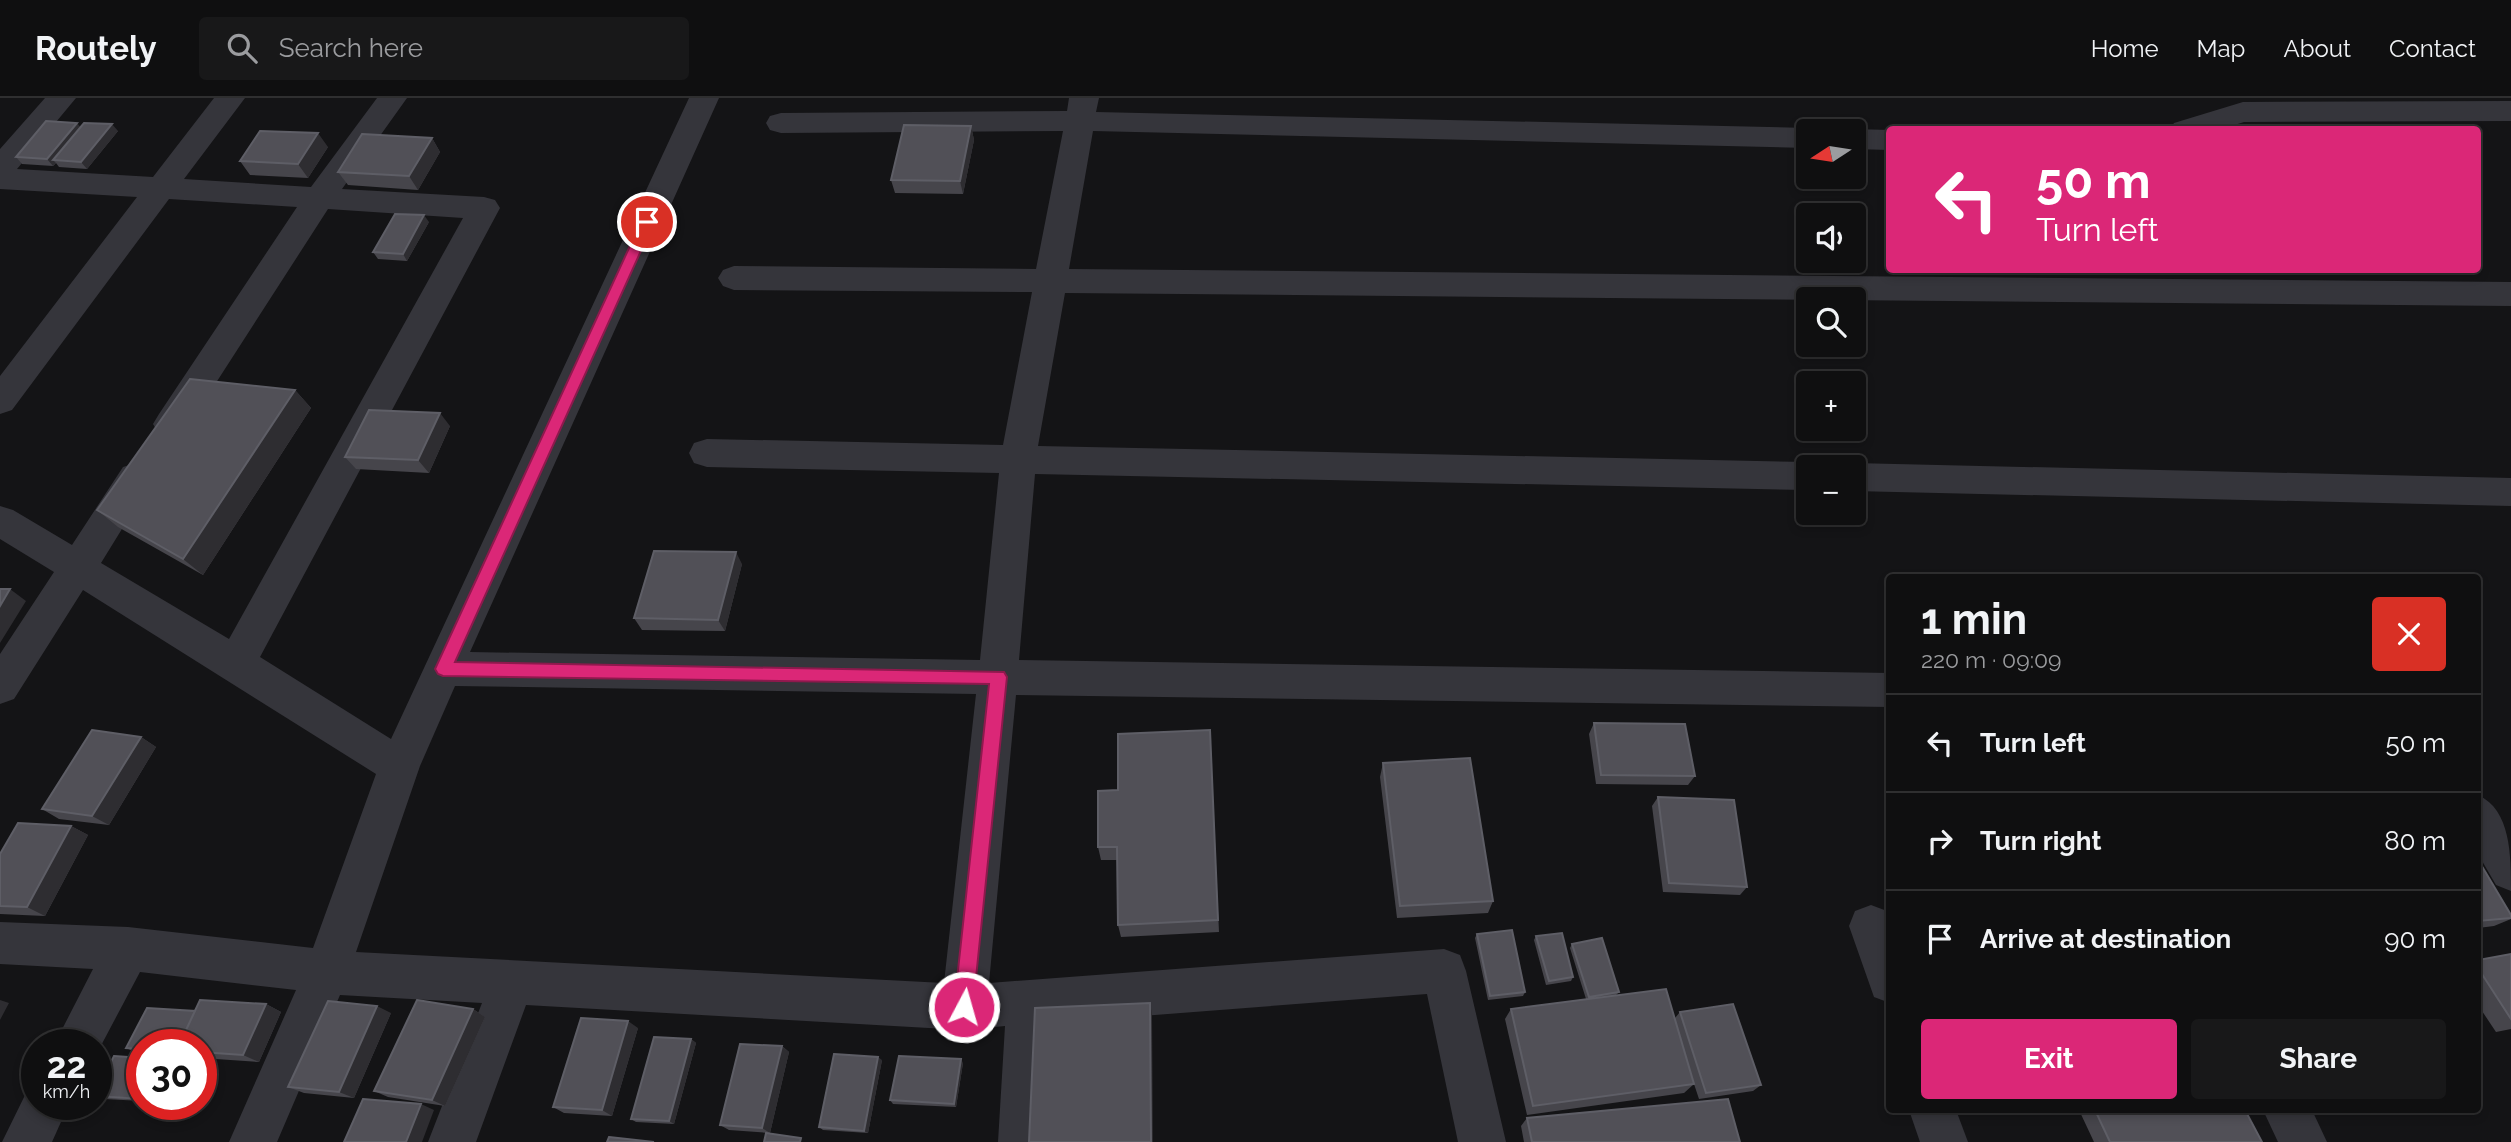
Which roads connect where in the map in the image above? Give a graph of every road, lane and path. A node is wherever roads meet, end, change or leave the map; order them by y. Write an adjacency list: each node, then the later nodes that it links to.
1 (61, 98): 12 (street)
2 (230, 98): 14 (street)
3 (392, 98): 15 (street)
4 (704, 98): 28 (street)
5 (1082, 110): 7 (street); 9 (street); 17 (street)
6 (2511, 111): 8 (street)
7 (781, 123)
8 (2198, 126)
9 (1796, 138)
10 (1866, 139): 11 (street)
11 (1886, 140)
12 (0, 169)
13 (0, 179): 14 (street)
14 (161, 188): 15 (street); 19 (street)
15 (318, 198): 26 (street); 27 (street)
16 (734, 278): 17 (street)
17 (1052, 280): 18 (street); 21 (street)
18 (2511, 295)
19 (0, 401)
20 (707, 453): 21 (street)
21 (1018, 458): 22 (street); 29 (street)
22 (1796, 476)
23 (1866, 477): 24 (street)
24 (2511, 492)
25 (0, 521): 26 (street)
26 (76, 569): 27 (street); 30 (street)
27 (236, 663): 32 (street)
28 (443, 669): 29 (street); 32 (street)
29 (998, 677): 31 (street); 42 (street)
30 (0, 687)
31 (1886, 690)
32 (399, 766): 39 (street)
33 (2481, 819): 34 (street)
34 (2511, 871)
35 (1871, 926): 38 (street)
36 (0, 943): 37 (street)
37 (128, 949): 39 (street); 43 (street)
38 (1886, 969)
39 (327, 972): 40 (street); 48 (street)
40 (512, 983): 42 (street); 49 (street)
41 (1029, 1003): 42 (street); 50 (street); 51 (street)
42 (964, 1007)
43 (86, 1029)
44 (1934, 1113): 52 (street)
45 (2288, 1113): 53 (street)
46 (38, 1120): 47 (street)
47 (26, 1142)
48 (253, 1142)
49 (452, 1142)
50 (1022, 1142)
51 (1482, 1142)
52 (1944, 1142)
53 (2302, 1142)

